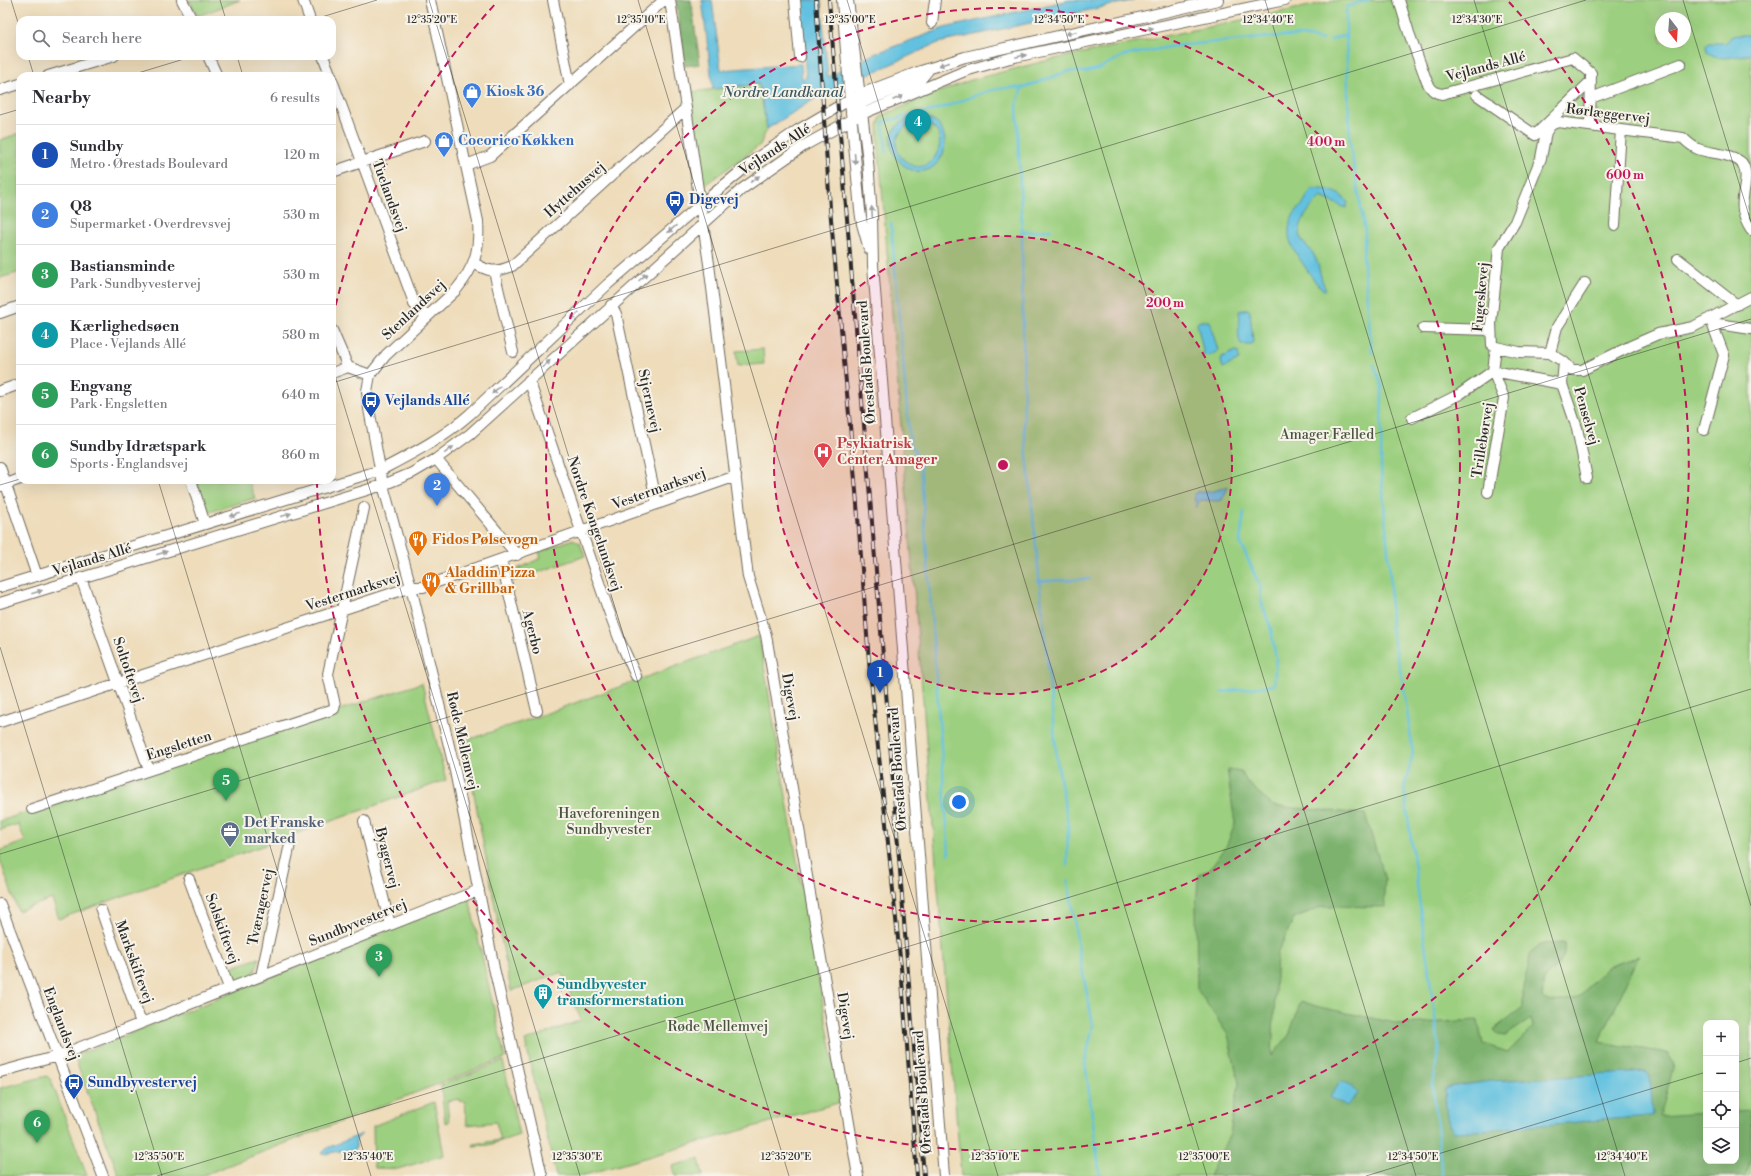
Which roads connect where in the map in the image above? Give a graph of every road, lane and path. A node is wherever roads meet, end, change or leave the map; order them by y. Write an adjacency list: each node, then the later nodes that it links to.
1 (182, 0): 15 (street)
2 (303, 0): 16 (street)
3 (430, 0): 42 (street, Stenlandsvej)
4 (553, 0): 30 (street)
5 (664, 0): 30 (street)
6 (670, 0): 36 (street, Digevej)
7 (795, 0): 18 (street)
8 (842, 0): 19 (street, Ørestads Boulevard)
9 (848, 0): 19 (street, Ørestads Boulevard)
10 (935, 0): 17 (street)
11 (1218, 0): 35 (street, Vejlands Allé, one-way to 35)
12 (1399, 0): 24 (street, Vejlands Allé)
13 (1405, 0): 24 (street, Vejlands Allé)
14 (1280, 1): 35 (street, Vejlands Allé, one-way to 14)
15 (190, 16)
16 (309, 16)
17 (932, 23)
18 (800, 57)
19 (851, 59): 35 (street, Ørestads Boulevard)
20 (101, 60): 25 (street)
21 (210, 60): 26 (street)
22 (324, 60): 27 (street)
23 (1681, 64): 34 (street)
24 (1422, 66): 28 (street, Vejlands Allé)
25 (61, 72)
26 (215, 72)
27 (329, 72)
28 (1591, 81): 33 (street); 34 (street)
29 (16, 85): 31 (street)
30 (570, 85): 42 (street)
31 (0, 90)
32 (336, 91): 41 (street, Tuelandsvej)
33 (1477, 95)
34 (1591, 98): 38 (street)
35 (858, 104): 37 (street, Vejlands Allé); 37 (street); 44 (street, Vejlands Allé); 51 (street, Ørestads Boulevard, one-way to 35)
36 (686, 108): 44 (street, Digevej); 52 (street, Hyttehusvej)
37 (851, 116): 45 (street, Vejlands Allé, one-way to 37); 51 (street, Ørestads Boulevard, one-way to 51)
38 (1590, 126): 39 (street, Rørlæggervej); 46 (street, Rørlæggervej)
39 (1621, 130): 47 (street); 48 (street, Rørlæggervej)
40 (425, 141): 41 (street)
41 (362, 162): 43 (street); 59 (street, Tuelandsvej)
42 (466, 165): 50 (street, Stenlandsvej)
43 (336, 171)
44 (701, 204): 45 (street, Digevej); 81 (street, Vejlands Allé, one-way to 81)
45 (703, 222): 55 (street, Vejlands Allé, one-way to 45); 82 (street, Digevej)
46 (1515, 222): 63 (street, Fugeskevej)
47 (1615, 225)
48 (1751, 230)
49 (1678, 259): 56 (street)
50 (474, 263): 52 (street); 59 (street, Stenlandsvej)
51 (873, 265): 124 (street, Ørestads Boulevard)
52 (494, 272): 66 (street)
53 (1585, 283): 67 (street)
54 (1751, 297): 56 (street)
55 (611, 305): 73 (street, Vejlands Allé, one-way to 55); 91 (street, Stjernevej)
56 (1736, 305): 60 (street)
57 (16, 307): 58 (street)
58 (0, 313)
59 (427, 317): 72 (street, Stenlandsvej)
60 (1711, 321): 62 (street); 68 (street); 78 (street)
61 (1423, 328): 63 (street)
62 (1751, 329)
63 (1491, 330): 65 (street, Fugeskevej)
64 (336, 339): 69 (street)
65 (1496, 347): 67 (street, Fugeskevej); 70 (street)
66 (513, 352)
67 (1550, 353): 68 (street)
68 (1564, 362): 74 (street, Penselvej)
69 (348, 367): 71 (street); 72 (street)
70 (1493, 371): 74 (street); 77 (street); 90 (street, Trillebørvej)
71 (336, 372)
72 (370, 375): 81 (street, Røde Mellemvej)
73 (529, 380): 79 (street, Vejlands Allé, one-way to 73); 94 (street, Nordre Kongelundsvej)
74 (1562, 384): 83 (street, Penselvej)
75 (16, 385): 76 (street)
76 (0, 390)
77 (1412, 418)
78 (1704, 430)
79 (436, 459): 89 (street, Vejlands Allé); 95 (street)
80 (0, 467): 88 (street)
81 (381, 470): 86 (street, Vejlands Allé, one-way to 86); 89 (street, Røde Mellemvej)
82 (736, 476): 91 (street, Vestermarksvej); 123 (street, Digevej)
83 (1587, 478)
84 (16, 480): 88 (street)
85 (191, 484): 93 (street)
86 (336, 484)
87 (336, 484): 93 (street, Vejlands Allé, one-way to 93)
88 (3, 485): 97 (street)
89 (383, 485): 98 (street, Vejlands Allé, one-way to 89); 100 (street, Røde Mellemvej)
90 (1488, 492)
91 (657, 504): 94 (street, Vestermarksvej)
92 (364, 508): 102 (street)
93 (206, 524): 97 (street, Vejlands Allé)
94 (581, 532): 95 (street, Vestermarksvej); 103 (street, Nordre Kongelundsvej)
95 (517, 555): 96 (street, Vestermarksvej)
96 (501, 560): 100 (street, Vestermarksvej); 105 (street, Agerbo)
97 (37, 576): 99 (street, Vejlands Allé)
98 (82, 578): 101 (street, Vejlands Allé, one-way to 98); 104 (street, Soltoftevej)
99 (0, 587)
100 (411, 588): 102 (street, Vestermarksvej); 112 (street, Røde Mellemvej)
101 (0, 603)
102 (341, 611): 104 (street, Vestermarksvej); 107 (street, Engsletten)
103 (636, 676)
104 (118, 684): 106 (street, Vestermarksvej); 107 (street, Soltoftevej)
105 (537, 711)
106 (0, 722)
107 (149, 770): 108 (street, Engsletten)
108 (32, 809)
109 (364, 821): 115 (street, Byagervej)
110 (290, 844): 116 (street, Tværagervej)
111 (189, 879): 117 (street, Solskiftevej)
112 (479, 890): 115 (street, Sundbyvestervej); 122 (street, Røde Mellemvej)
113 (0, 904): 119 (street, Englandsvej)
114 (101, 910): 118 (street, Markskiftevej)
115 (390, 925): 116 (street, Sundbyvestervej)
116 (261, 976): 117 (street, Sundbyvestervej)
117 (229, 988): 118 (street, Sundbyvestervej)
118 (142, 1023): 119 (street, Sundbyvestervej)
119 (58, 1056): 120 (street, Sundbyvestervej); 121 (street, Englandsvej)
120 (0, 1072)
121 (103, 1176)
122 (542, 1176)
123 (858, 1176)
124 (944, 1176)

